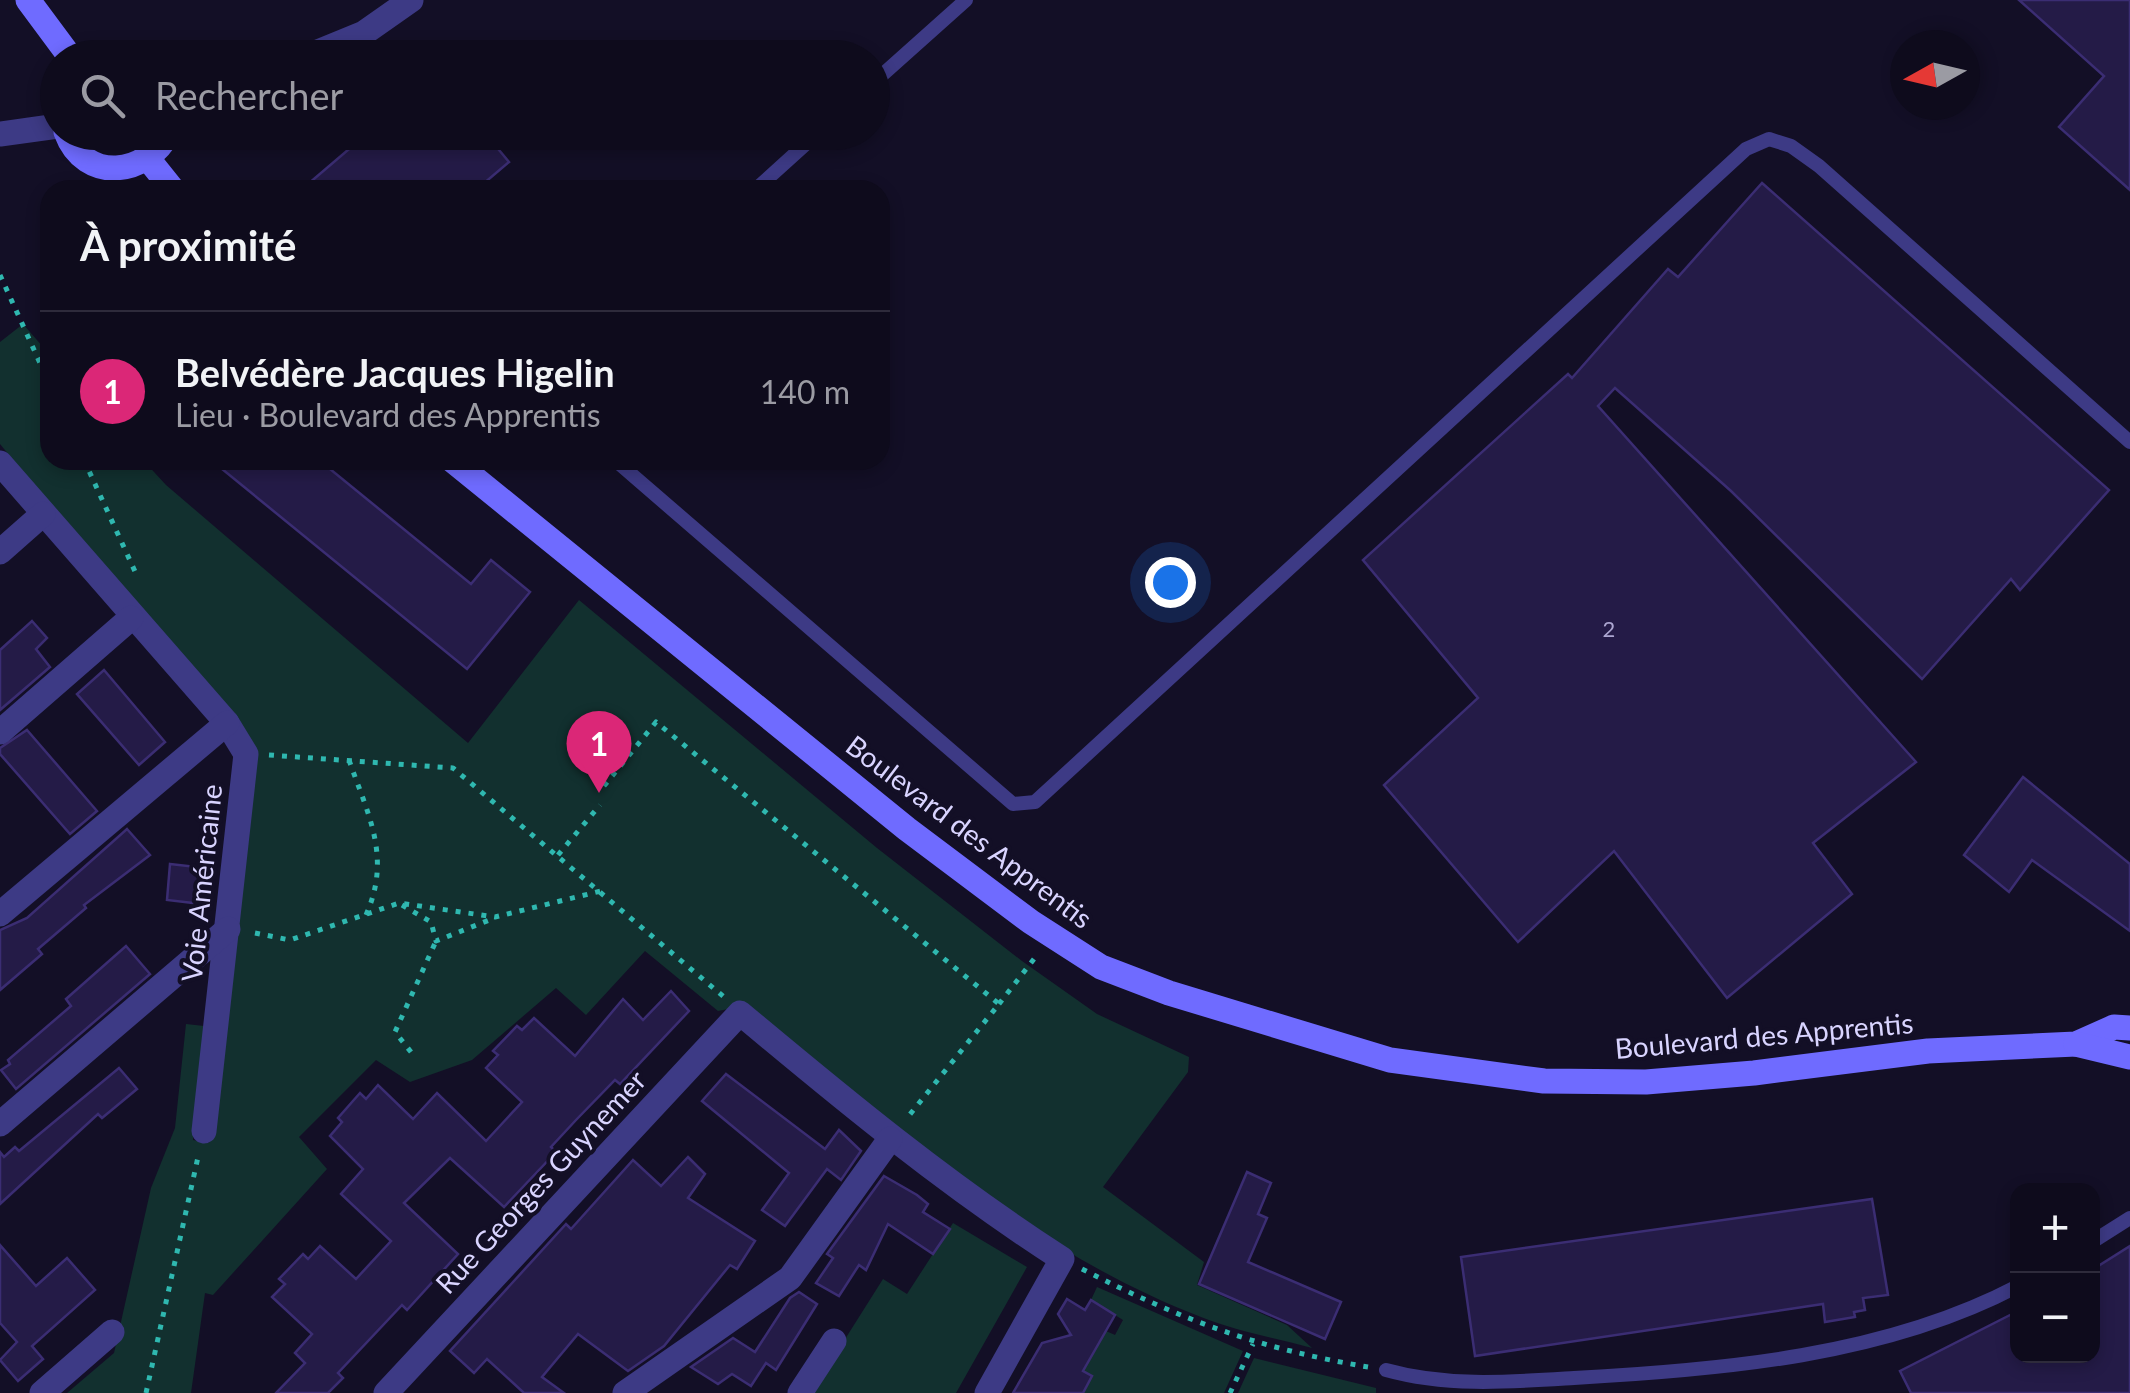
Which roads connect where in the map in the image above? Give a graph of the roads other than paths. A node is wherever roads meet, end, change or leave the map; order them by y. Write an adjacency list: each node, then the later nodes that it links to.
1 (28, 0): 4 (main road)
2 (412, 0): 5 (street)
3 (966, 0): 6 (lane)
4 (58, 40)
5 (347, 40)
6 (890, 68)
7 (40, 128): 8 (street)
8 (0, 134)
9 (77, 150): 12 (main road)
10 (156, 150): 12 (main road)
11 (799, 150): 14 (lane)
12 (149, 160): 13 (main road)
13 (165, 180)
14 (766, 180)
15 (2130, 442): 18 (lane)
16 (0, 463): 19 (street, Voie Américaine)
17 (464, 470): 27 (main road, Boulevard des Apprentis)
18 (627, 470)
19 (44, 514): 20 (street); 21 (street, Voie Américaine)
20 (0, 552)
21 (131, 618): 22 (street, Voie Américaine); 23 (street)
22 (227, 722): 24 (street); 25 (street, Voie Américaine)
23 (0, 732)
24 (0, 914)
25 (228, 929): 29 (street); 30 (street, Voie Américaine)
26 (2130, 1028): 27 (main road, Boulevard des Apprentis)
27 (2076, 1044): 28 (main road)
28 (2130, 1057)
29 (0, 1124)
30 (204, 1131)
31 (890, 1139): 39 (street, Rue Georges Guynemer); 40 (street); 42 (street)
32 (2130, 1218): 33 (lane)
33 (2100, 1237)
34 (2010, 1289): 37 (lane)
35 (112, 1332): 38 (street)
36 (834, 1341): 41 (street)
37 (1386, 1370)
38 (42, 1393)
39 (386, 1393)
40 (625, 1393)
41 (800, 1393)
42 (987, 1393)

